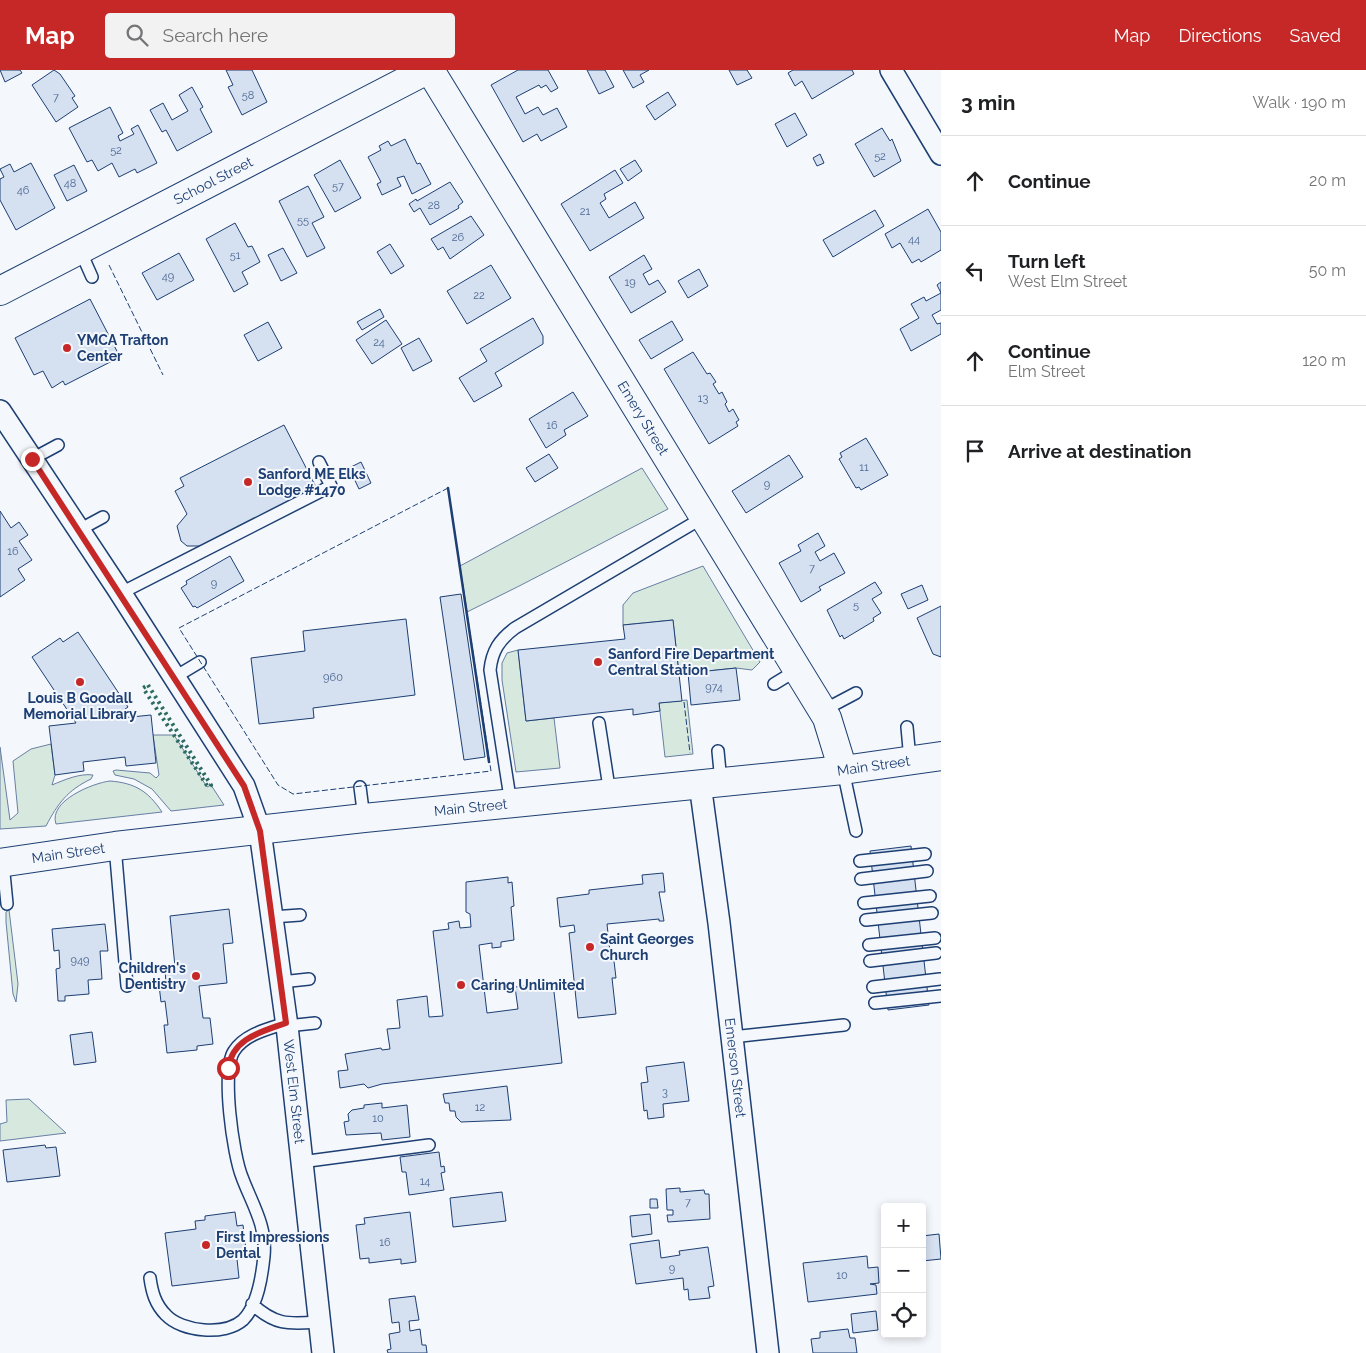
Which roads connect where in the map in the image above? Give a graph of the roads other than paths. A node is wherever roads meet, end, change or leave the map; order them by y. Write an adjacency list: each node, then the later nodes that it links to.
1 (428, 70): 4 (main road, School Street); 12 (main road, Emery Street)
2 (891, 70): 3 (street)
3 (941, 154)
4 (80, 250): 5 (lane); 6 (main road, School Street)
5 (92, 277)
6 (0, 291)
7 (0, 411): 9 (street, West Elm Street)
8 (58, 445): 9 (lane)
9 (32, 459): 13 (street, West Elm Street)
10 (319, 462): 14 (lane)
11 (103, 516): 13 (lane)
12 (704, 517): 16 (main road, Emery Street); 30 (lane)
13 (79, 530): 14 (street, West Elm Street)
14 (121, 593): 17 (street, West Elm Street)
15 (200, 662): 17 (lane)
16 (797, 670): 18 (lane); 20 (main road, Emery Street)
17 (175, 677): 32 (street, West Elm Street)
18 (774, 684)
19 (856, 693): 20 (lane)
20 (822, 711): 26 (main road, Emery Street)
21 (599, 723): 29 (lane)
22 (907, 727): 25 (lane)
23 (718, 751): 27 (lane)
24 (941, 756): 25 (main road, Main Street)
25 (910, 760): 26 (main road, Main Street)
26 (844, 770): 27 (main road, Main Street); 33 (lane)
27 (710, 783): 29 (main road, Main Street); 61 (street, Emerson Street)
28 (360, 787): 31 (lane)
29 (610, 794): 30 (main road, Main Street)
30 (511, 804): 31 (main road, Main Street)
31 (364, 818): 32 (main road, Main Street)
32 (260, 831): 34 (main road, Main Street); 45 (street, West Elm Street)
33 (856, 831)
34 (115, 846): 37 (main road, Main Street); 54 (lane)
35 (925, 854): 36 (lane)
36 (860, 861)
37 (1, 863): 42 (lane)
38 (927, 871): 39 (lane)
39 (861, 879)
40 (930, 896): 41 (lane)
41 (864, 903)
42 (7, 904)
43 (932, 913): 46 (lane)
44 (300, 916): 45 (lane)
45 (272, 918): 53 (street, West Elm Street)
46 (866, 920)
47 (935, 938): 48 (lane)
48 (869, 945)
49 (936, 953): 50 (lane)
50 (870, 961)
51 (309, 979): 53 (lane)
52 (940, 980): 55 (lane)
53 (281, 982): 59 (street, West Elm Street)
54 (127, 986)
55 (873, 987)
56 (941, 996): 57 (lane)
57 (875, 1003)
58 (315, 1024): 59 (lane)
59 (286, 1025): 63 (street, West Elm Street); 65 (lane)
60 (844, 1025): 61 (lane)
61 (732, 1037): 68 (street, Emerson Street)
62 (429, 1145): 63 (lane)
63 (301, 1162): 66 (street, West Elm Street)
64 (150, 1278): 65 (lane)
65 (252, 1304): 66 (lane)
66 (319, 1322): 67 (street, West Elm Street)
67 (323, 1353)
68 (768, 1353)

